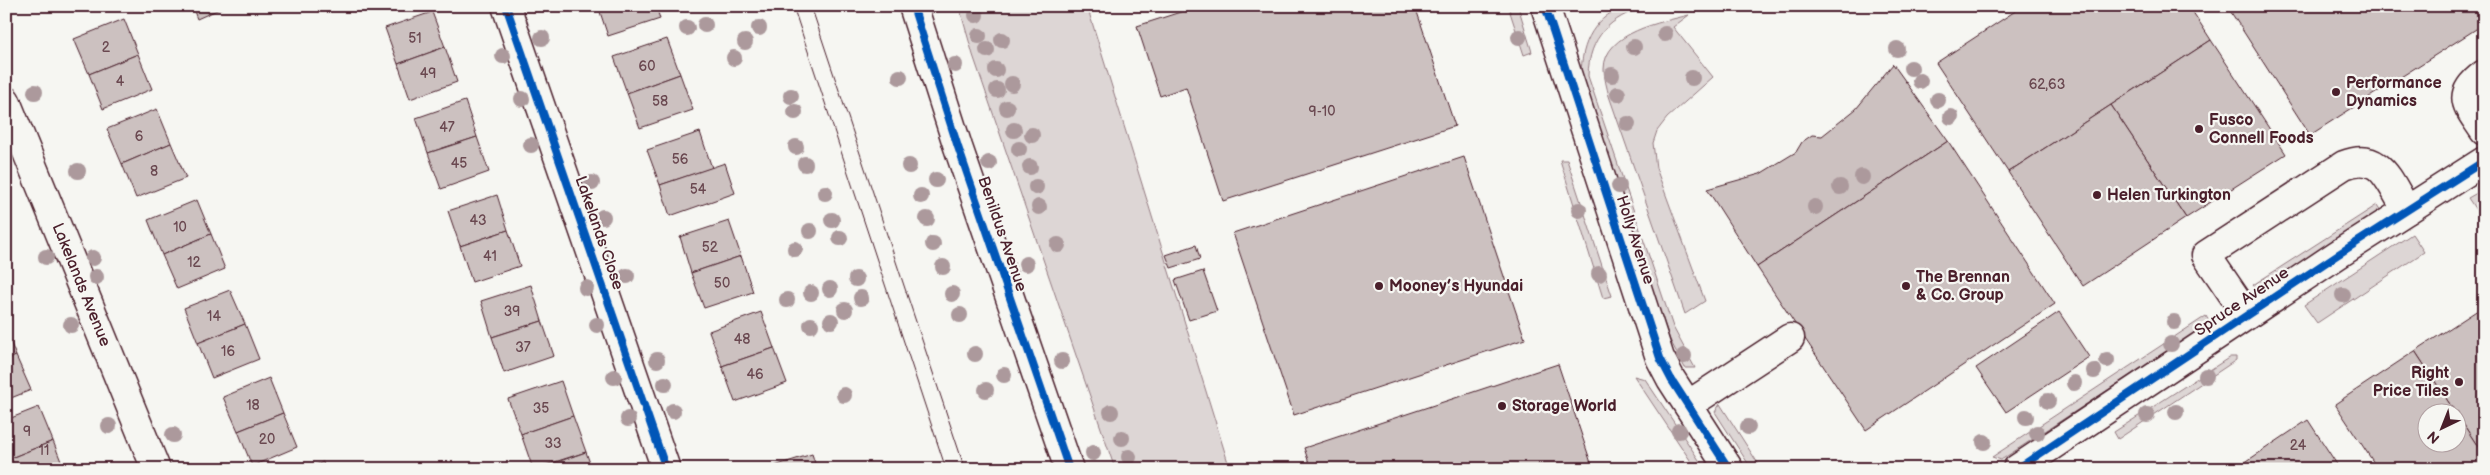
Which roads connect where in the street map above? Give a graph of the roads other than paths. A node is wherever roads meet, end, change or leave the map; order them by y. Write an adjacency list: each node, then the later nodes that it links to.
1 (506, 6): 13 (street, Lakelands Close)
2 (913, 6): 14 (street, Benildus Avenue)
3 (1550, 8): 11 (street, Holly Avenue)
4 (2484, 74): 6 (street)
5 (6, 101): 12 (street, Lakelands Avenue)
6 (2484, 131)
7 (2484, 160): 8 (street, Spruce Avenue)
8 (2407, 210): 9 (street, Spruce Avenue); 9 (street)
9 (2247, 315): 16 (street, Spruce Avenue)
10 (1790, 338): 11 (street)
11 (1688, 405): 15 (street, Holly Avenue)
12 (156, 469)
13 (666, 469)
14 (1069, 469)
15 (1729, 469)
16 (2017, 469)

